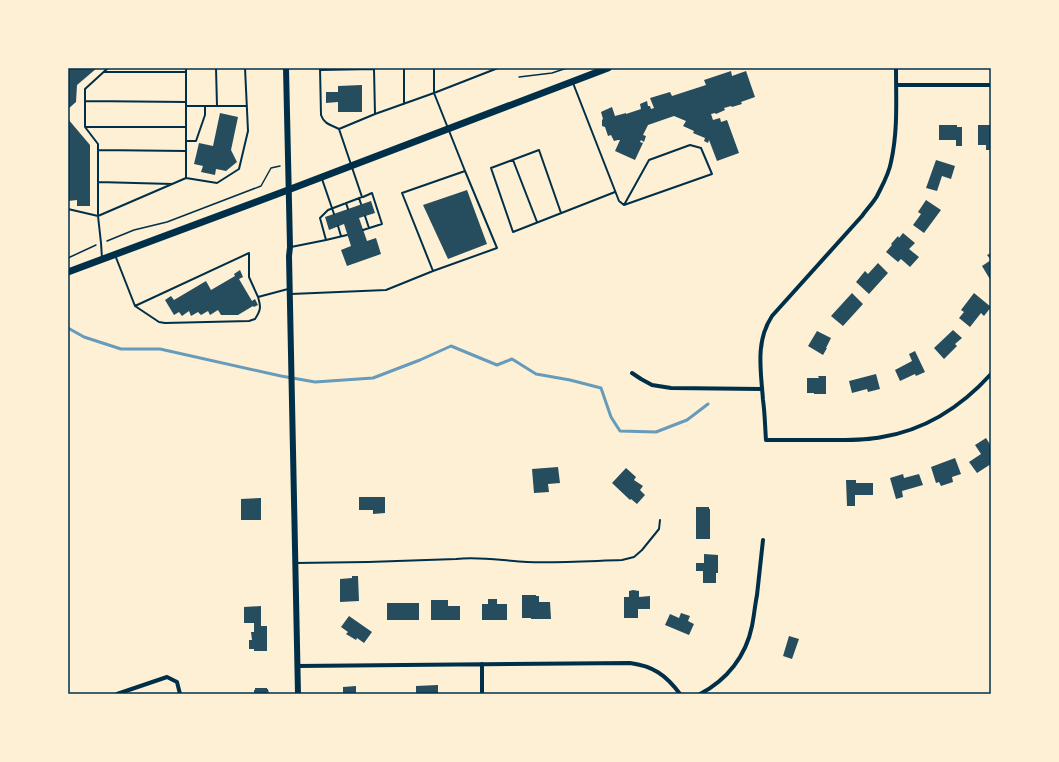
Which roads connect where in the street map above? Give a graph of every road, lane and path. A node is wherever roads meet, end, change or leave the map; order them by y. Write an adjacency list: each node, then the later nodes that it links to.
1 (108, 68): 14 (lane)
2 (186, 68): 15 (lane)
3 (216, 68): 26 (lane)
4 (245, 68): 27 (lane)
5 (286, 68): 44 (main road)
6 (374, 68): 13 (lane); 28 (lane)
7 (404, 68): 23 (lane)
8 (434, 68): 20 (lane)
9 (498, 68): 20 (lane)
10 (567, 68): 16 (path)
11 (608, 68): 17 (main road)
12 (896, 68): 18 (street)
13 (320, 69): 31 (lane)
14 (103, 72): 15 (lane); 21 (lane)
15 (186, 72): 22 (lane)
16 (519, 77)
17 (573, 81): 32 (main road); 45 (lane)
18 (896, 85): 19 (street); 77 (street)
19 (991, 85)
20 (434, 93): 23 (lane); 32 (lane)
21 (85, 101): 22 (lane); 29 (lane)
22 (186, 102): 24 (lane)
23 (404, 104): 28 (lane)
24 (186, 106): 25 (lane); 30 (lane)
25 (205, 106): 26 (lane); 33 (lane)
26 (217, 106): 27 (lane)
27 (246, 106): 40 (lane)
28 (375, 114): 31 (lane)
29 (85, 127): 30 (lane); 34 (lane)
30 (186, 127): 33 (lane)
31 (339, 129): 37 (lane)
32 (448, 129): 37 (main road); 39 (lane)
33 (186, 141): 35 (lane)
34 (98, 150): 35 (lane); 42 (lane)
35 (186, 151): 40 (lane)
36 (513, 160): 55 (lane); 58 (lane); 58 (lane)
37 (351, 166): 41 (main road); 46 (lane)
38 (271, 168): 65 (path)
39 (465, 171): 70 (lane); 70 (lane)
40 (186, 178): 43 (lane)
41 (321, 178): 44 (main road); 51 (lane)
42 (98, 182): 43 (lane); 56 (lane)
43 (173, 184): 56 (lane)
44 (288, 190): 66 (main road); 67 (main road)
45 (615, 192): 50 (lane); 55 (lane)
46 (362, 197): 47 (lane); 60 (lane)
47 (359, 198): 48 (lane); 49 (lane)
48 (346, 203): 51 (lane); 53 (lane)
49 (361, 204)
50 (624, 205): 50 (lane)
51 (333, 208): 54 (lane); 64 (lane)
52 (68, 209): 56 (lane)
53 (348, 209)
54 (334, 214)
55 (561, 214): 58 (lane)
56 (98, 216): 65 (lane)
57 (365, 216): 60 (lane)
58 (537, 223)
59 (338, 226): 63 (lane)
60 (369, 228): 61 (lane)
61 (363, 230)
62 (347, 235): 63 (lane)
63 (341, 236): 64 (lane)
64 (326, 240): 66 (lane)
65 (101, 243): 68 (path); 69 (lane)
66 (290, 247): 72 (main road)
67 (114, 254): 69 (main road); 74 (lane)
68 (68, 258)
69 (102, 259): 71 (main road)
70 (433, 271): 72 (lane)
71 (68, 272)
72 (290, 291): 73 (lane); 80 (main road)
73 (258, 297): 74 (lane); 74 (lane)
74 (135, 306)
75 (632, 373): 77 (street)
76 (991, 374): 77 (street)
77 (762, 389)
78 (660, 520): 80 (lane)
79 (763, 540): 88 (street)
80 (295, 563): 82 (main road)
81 (482, 664): 82 (street); 86 (street); 87 (street)
82 (297, 666): 85 (main road)
83 (117, 694): 84 (street)
84 (180, 694)
85 (298, 694)
86 (482, 694)
87 (680, 694)
88 (700, 694)

